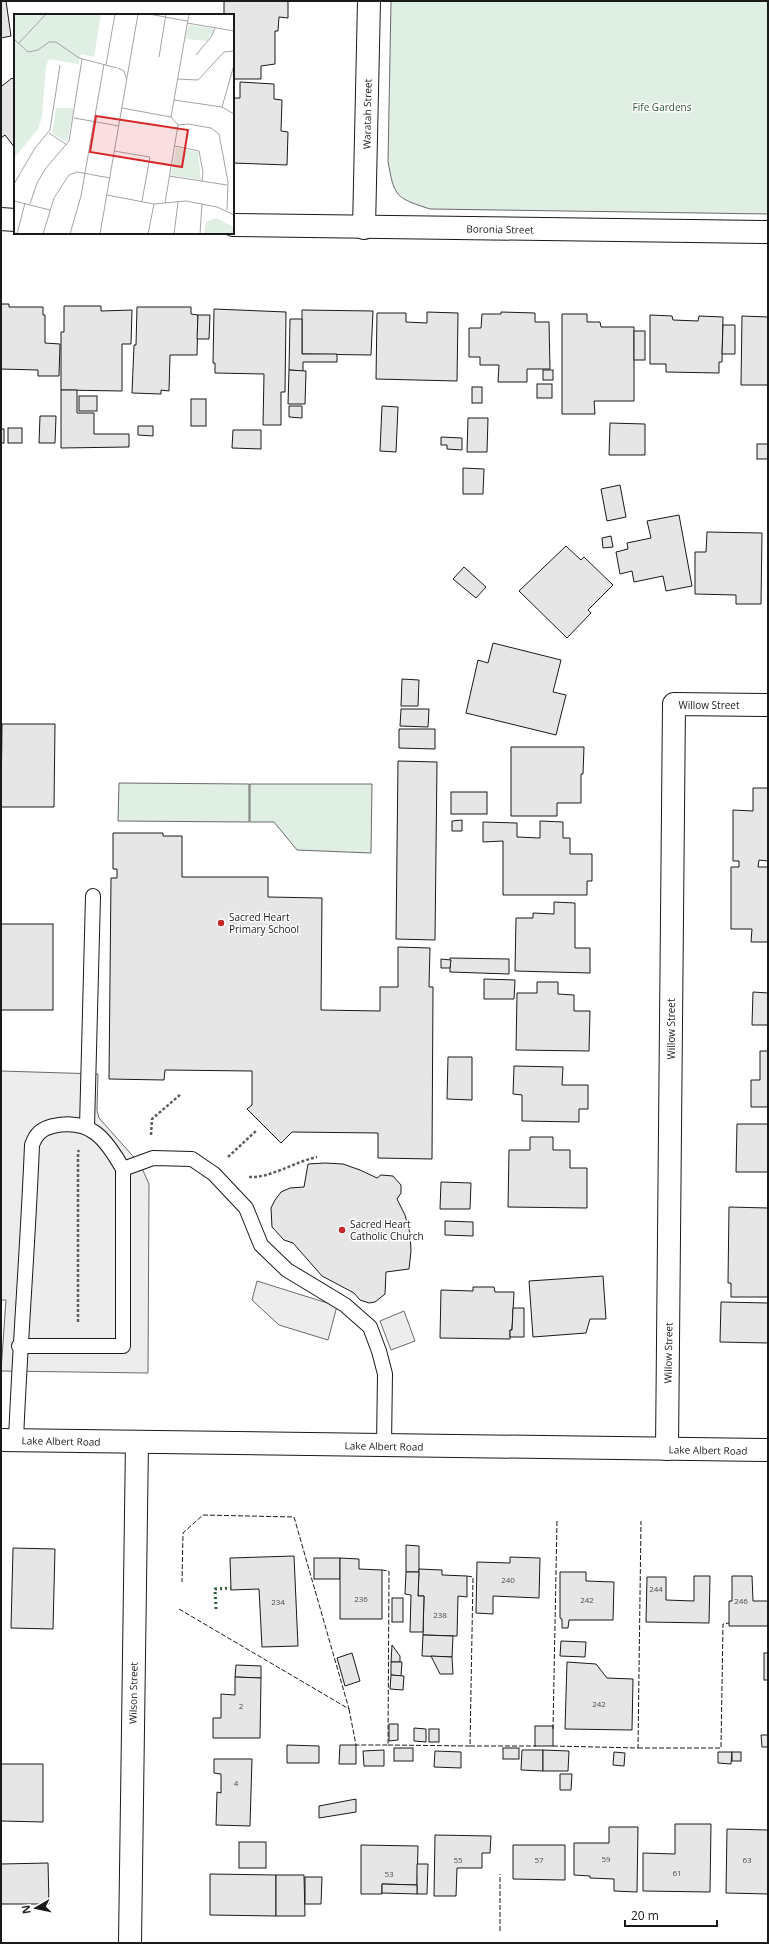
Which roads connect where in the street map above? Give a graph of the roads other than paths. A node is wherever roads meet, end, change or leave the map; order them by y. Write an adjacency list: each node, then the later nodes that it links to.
1 (369, 1): 5 (street, Waratah Street)
2 (1, 219): 3 (street)
3 (14, 220)
4 (234, 225): 5 (street, Boronia Street)
5 (364, 228): 6 (street, Boronia Street)
6 (768, 232)
7 (768, 705): 15 (street, Willow Street)
8 (93, 896): 9 (lane)
9 (86, 1127): 10 (lane); 11 (lane)
10 (124, 1169): 11 (lane); 14 (lane)
11 (19, 1346): 12 (lane)
12 (8, 1440): 13 (street, Lake Albert Road)
13 (137, 1442): 14 (street, Lake Albert Road); 17 (street, Wilson Street)
14 (384, 1445): 15 (street, Lake Albert Road)
15 (667, 1449): 16 (street, Lake Albert Road)
16 (768, 1450)
17 (130, 1943)

